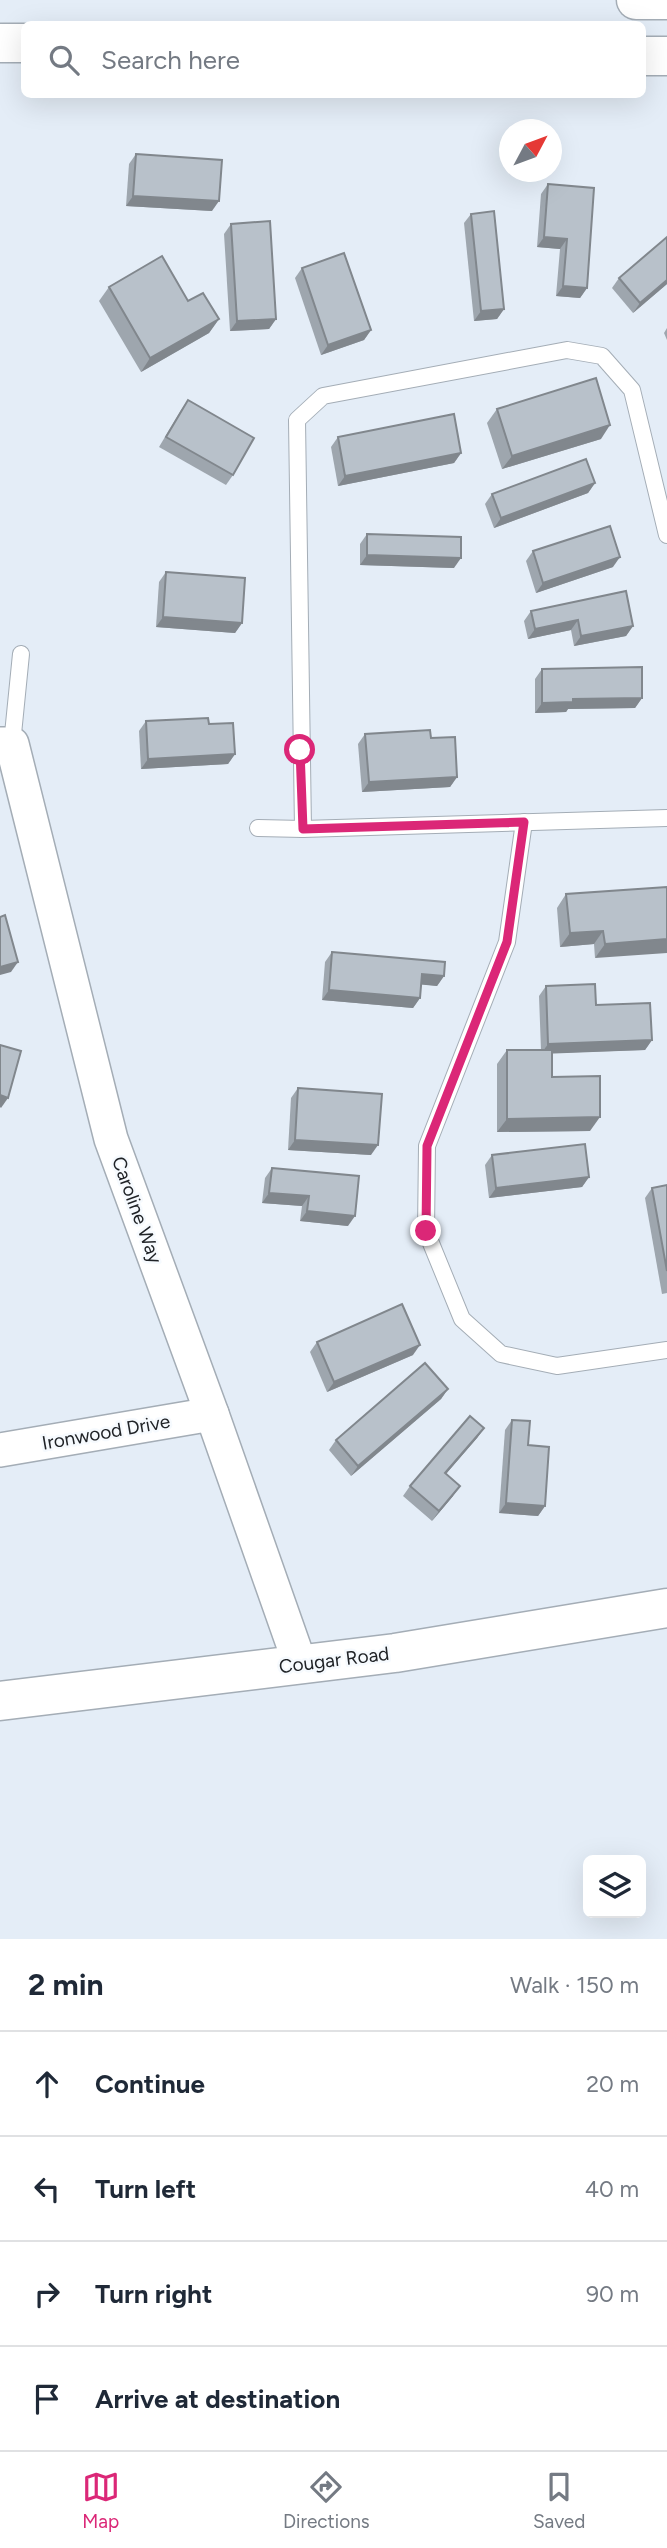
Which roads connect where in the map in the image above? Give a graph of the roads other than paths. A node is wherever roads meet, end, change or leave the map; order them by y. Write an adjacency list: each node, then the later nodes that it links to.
1 (636, 0): 2 (main road)
2 (667, 0)
3 (0, 43): 4 (main road)
4 (21, 43)
5 (646, 56): 6 (main road)
6 (667, 56)
7 (667, 535): 13 (lane)
8 (21, 654): 9 (lane)
9 (6, 744): 15 (street, Caroline Way)
10 (667, 818): 11 (lane)
11 (524, 822): 13 (lane); 14 (lane)
12 (258, 828): 13 (lane)
13 (303, 829)
14 (667, 1350)
15 (212, 1413): 16 (street, Ironwood Drive); 18 (street, Caroline Way)
16 (0, 1450)
17 (667, 1608): 18 (main road, Cougar Road)
18 (300, 1664): 19 (main road, Cougar Road)
19 (0, 1701)

